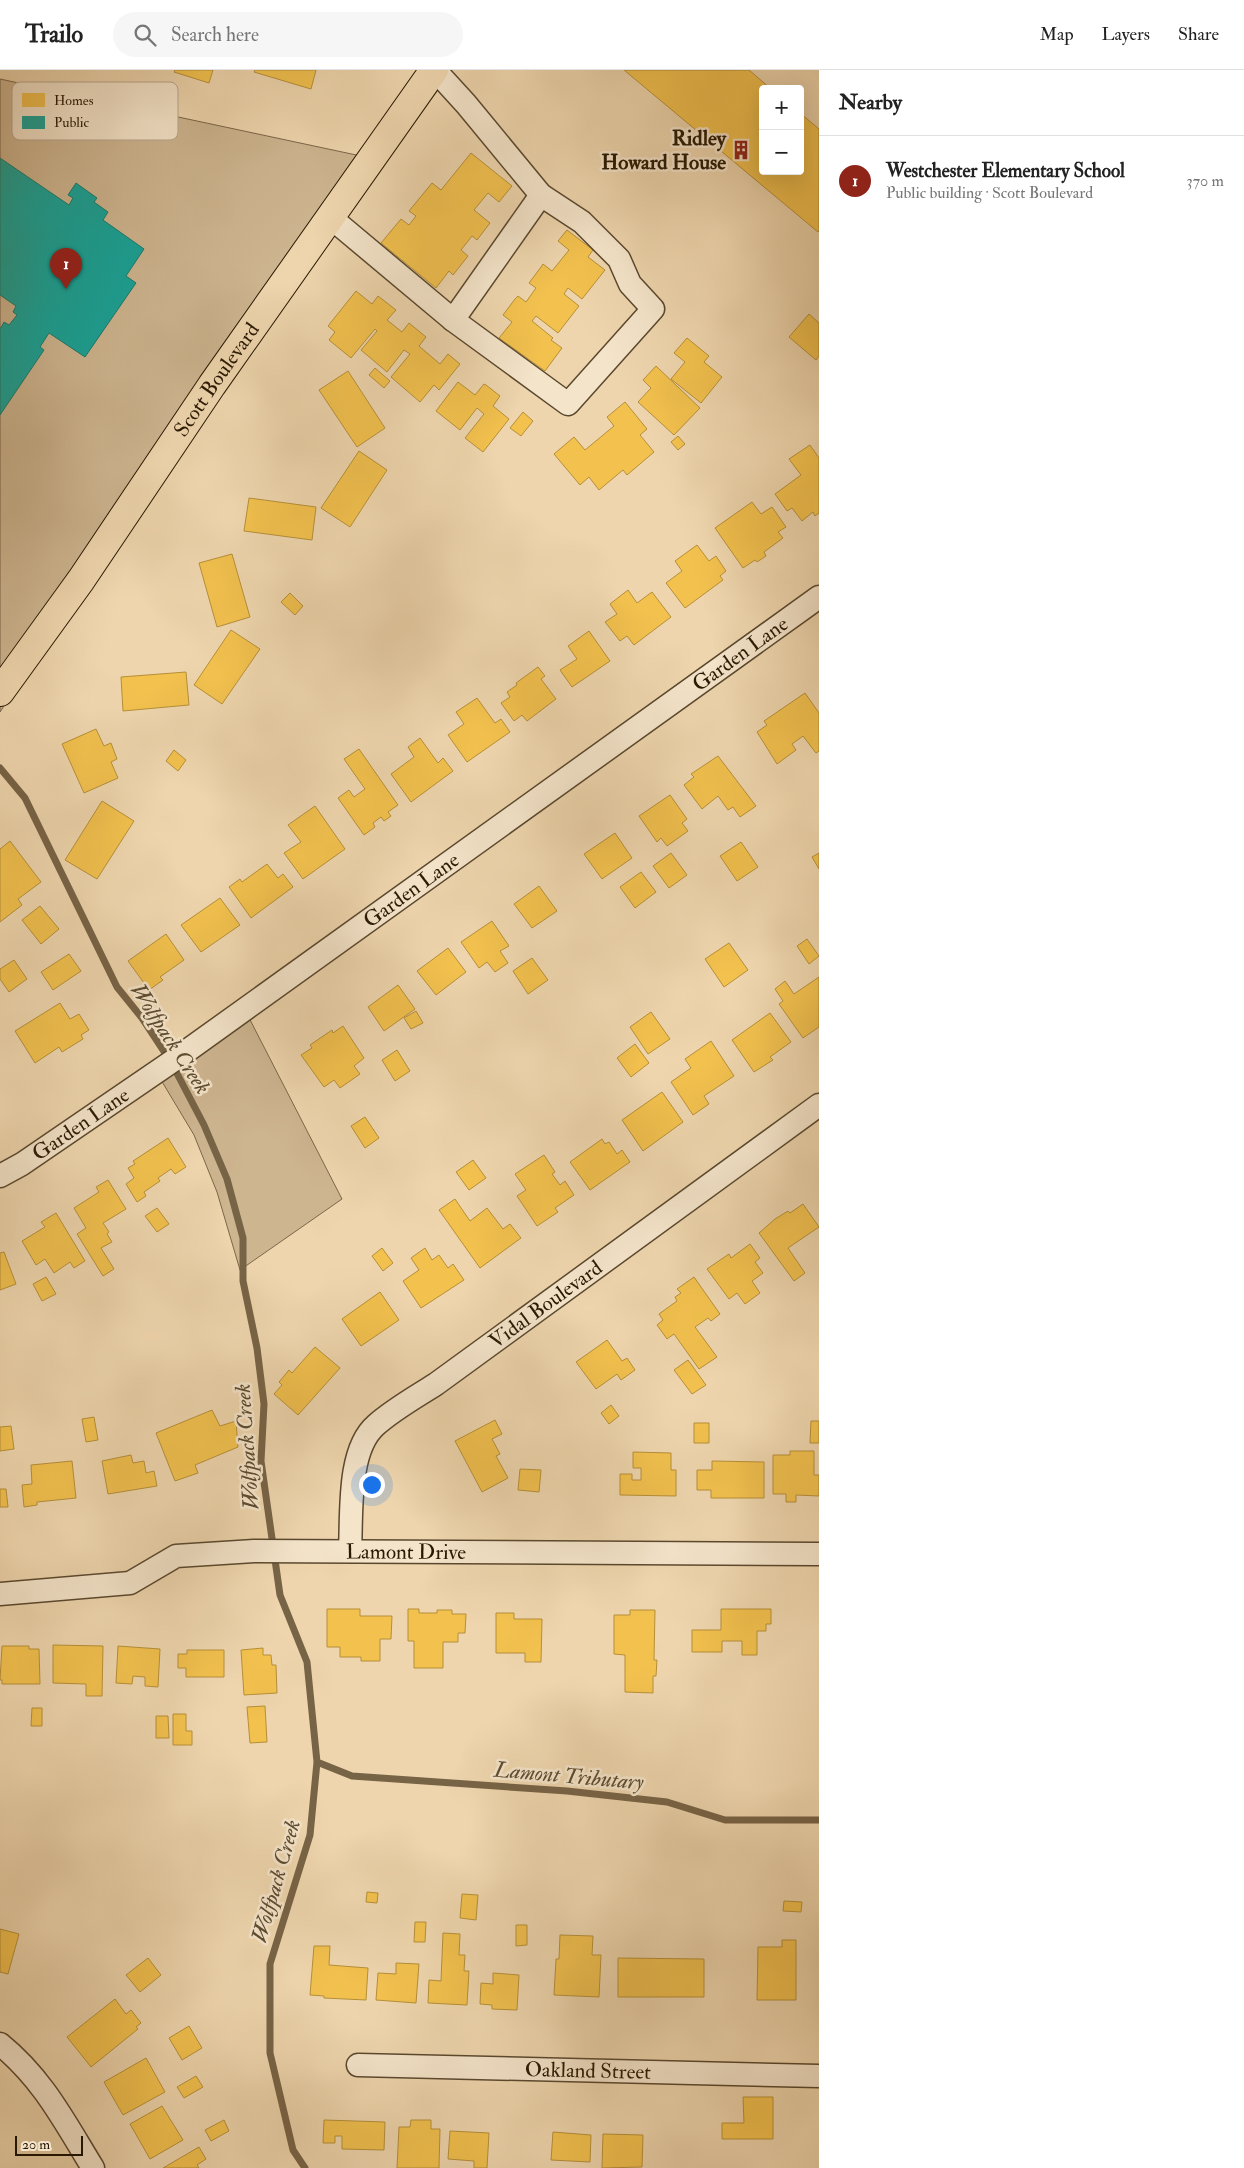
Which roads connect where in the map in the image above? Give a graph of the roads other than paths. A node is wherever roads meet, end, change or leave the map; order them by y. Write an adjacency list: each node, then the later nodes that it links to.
1 (435, 70): 2 (street); 3 (highway, Scott Boulevard)
2 (541, 195): 4 (street); 4 (street)
3 (330, 217): 4 (street); 6 (highway, Scott Boulevard)
4 (453, 320)
5 (819, 597): 8 (street, Garden Lane)
6 (0, 692)
7 (819, 1105): 9 (street, Vidal Boulevard)
8 (0, 1176)
9 (350, 1550): 10 (street, Lamont Drive); 11 (street, Lamont Drive)
10 (819, 1554)
11 (0, 1594)
12 (0, 2044): 15 (street)
13 (358, 2065): 14 (street, Oakland Street)
14 (819, 2076)
15 (93, 2168)

